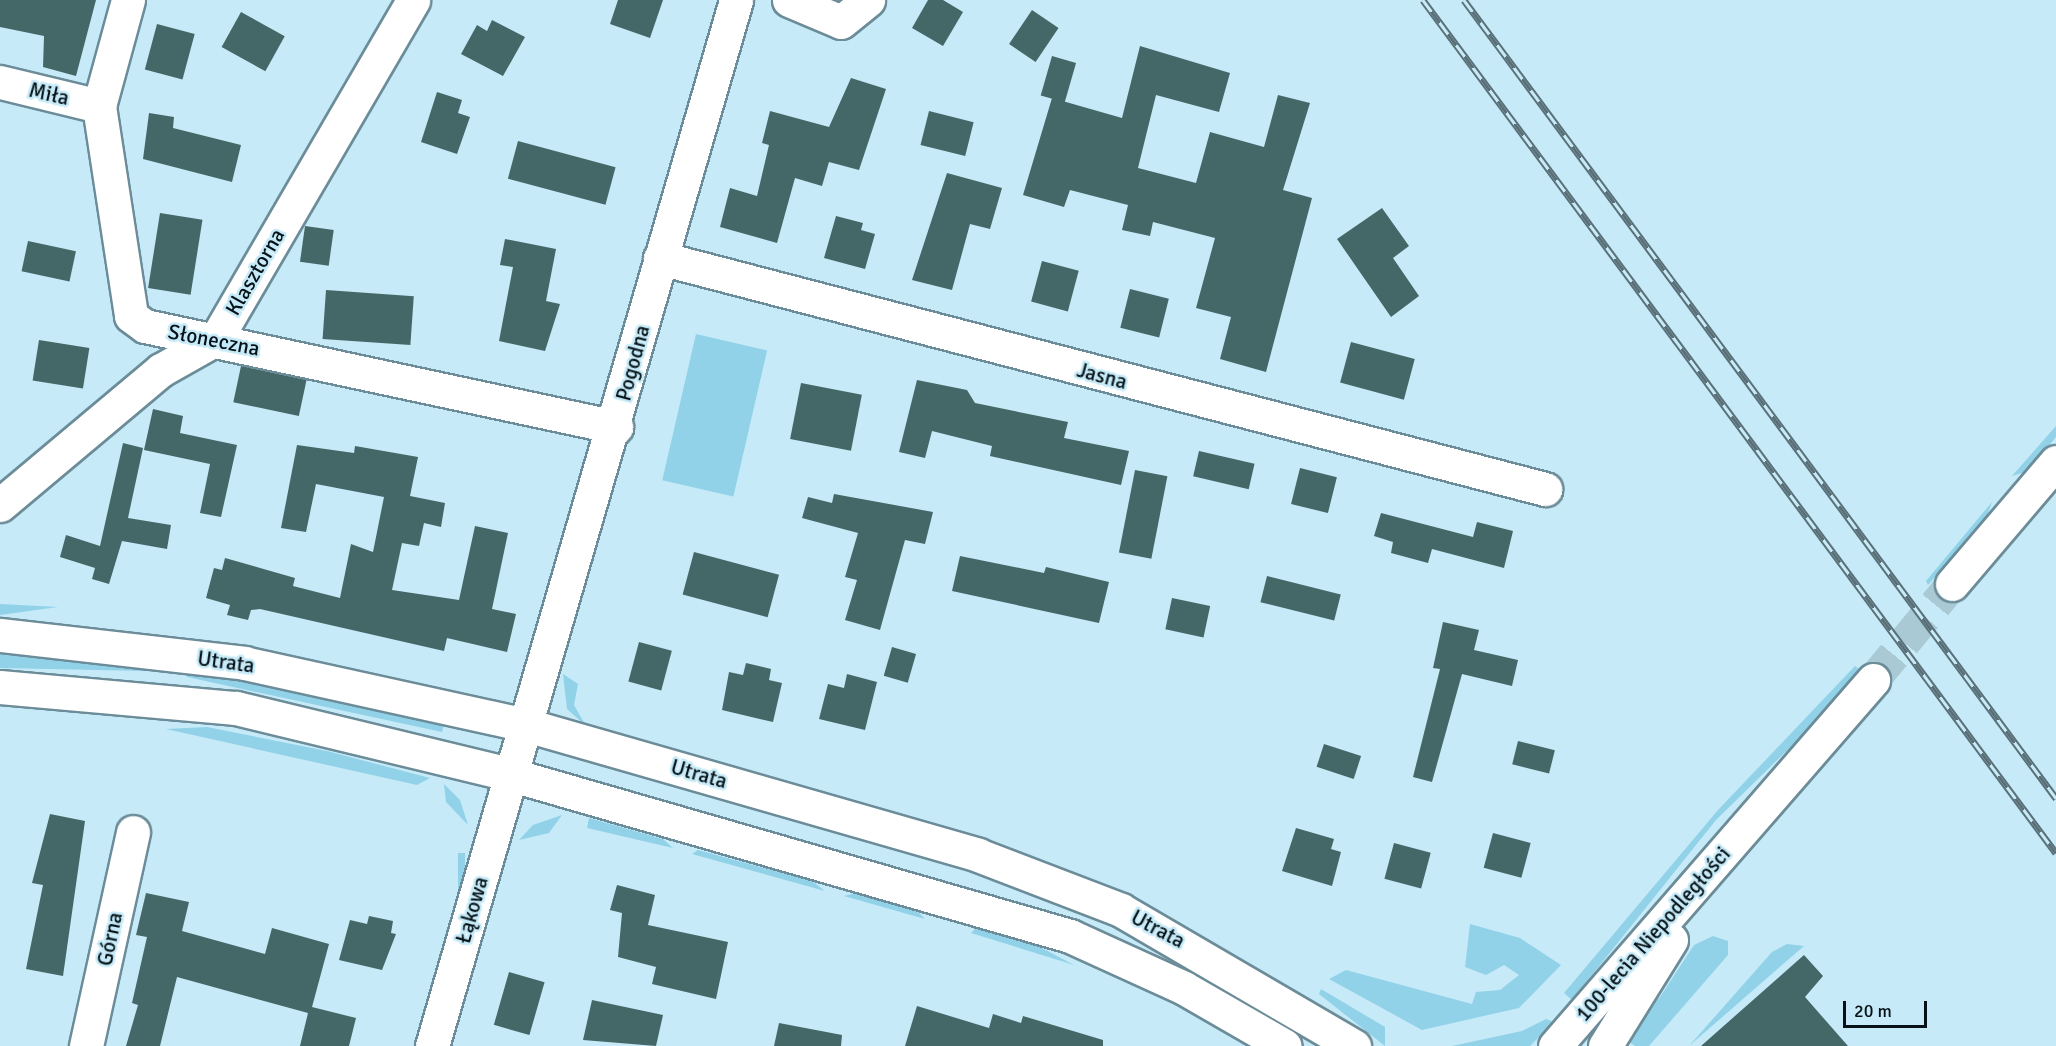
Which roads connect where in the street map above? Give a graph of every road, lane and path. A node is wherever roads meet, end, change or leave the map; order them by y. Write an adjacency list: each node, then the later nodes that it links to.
1 (128, 0): 7 (street, Słoneczna)
2 (413, 0): 9 (street, Klasztorna)
3 (736, 0): 8 (street, Pogodna)
4 (789, 0): 5 (street)
5 (868, 0)
6 (0, 82): 7 (street, Miła)
7 (99, 105): 9 (street, Słoneczna)
8 (660, 258): 10 (street, Pogodna); 12 (street, Jasna)
9 (216, 339): 10 (street, Słoneczna); 13 (street, Klasztorna)
10 (616, 427): 18 (street, Pogodna)
11 (2056, 462): 14 (street)
12 (1545, 489)
13 (0, 505)
14 (1952, 584)
15 (0, 635): 18 (street, Utrata)
16 (1873, 680): 20 (street, 100-lecia Niepodległości)
17 (0, 687): 19 (street, Utrata)
18 (526, 725): 19 (street, Pogodna); 25 (street, Utrata)
19 (512, 775): 23 (street, Łąkowa); 24 (street, Utrata)
20 (1752, 822): 26 (street, 100-lecia Niepodległości); 27 (street, 100-lecia Niepodległości)
21 (133, 832): 22 (street, Górna)
22 (86, 1046)
23 (432, 1046)
24 (1285, 1046)
25 (1354, 1046)
26 (1555, 1046)
27 (1605, 1046)

